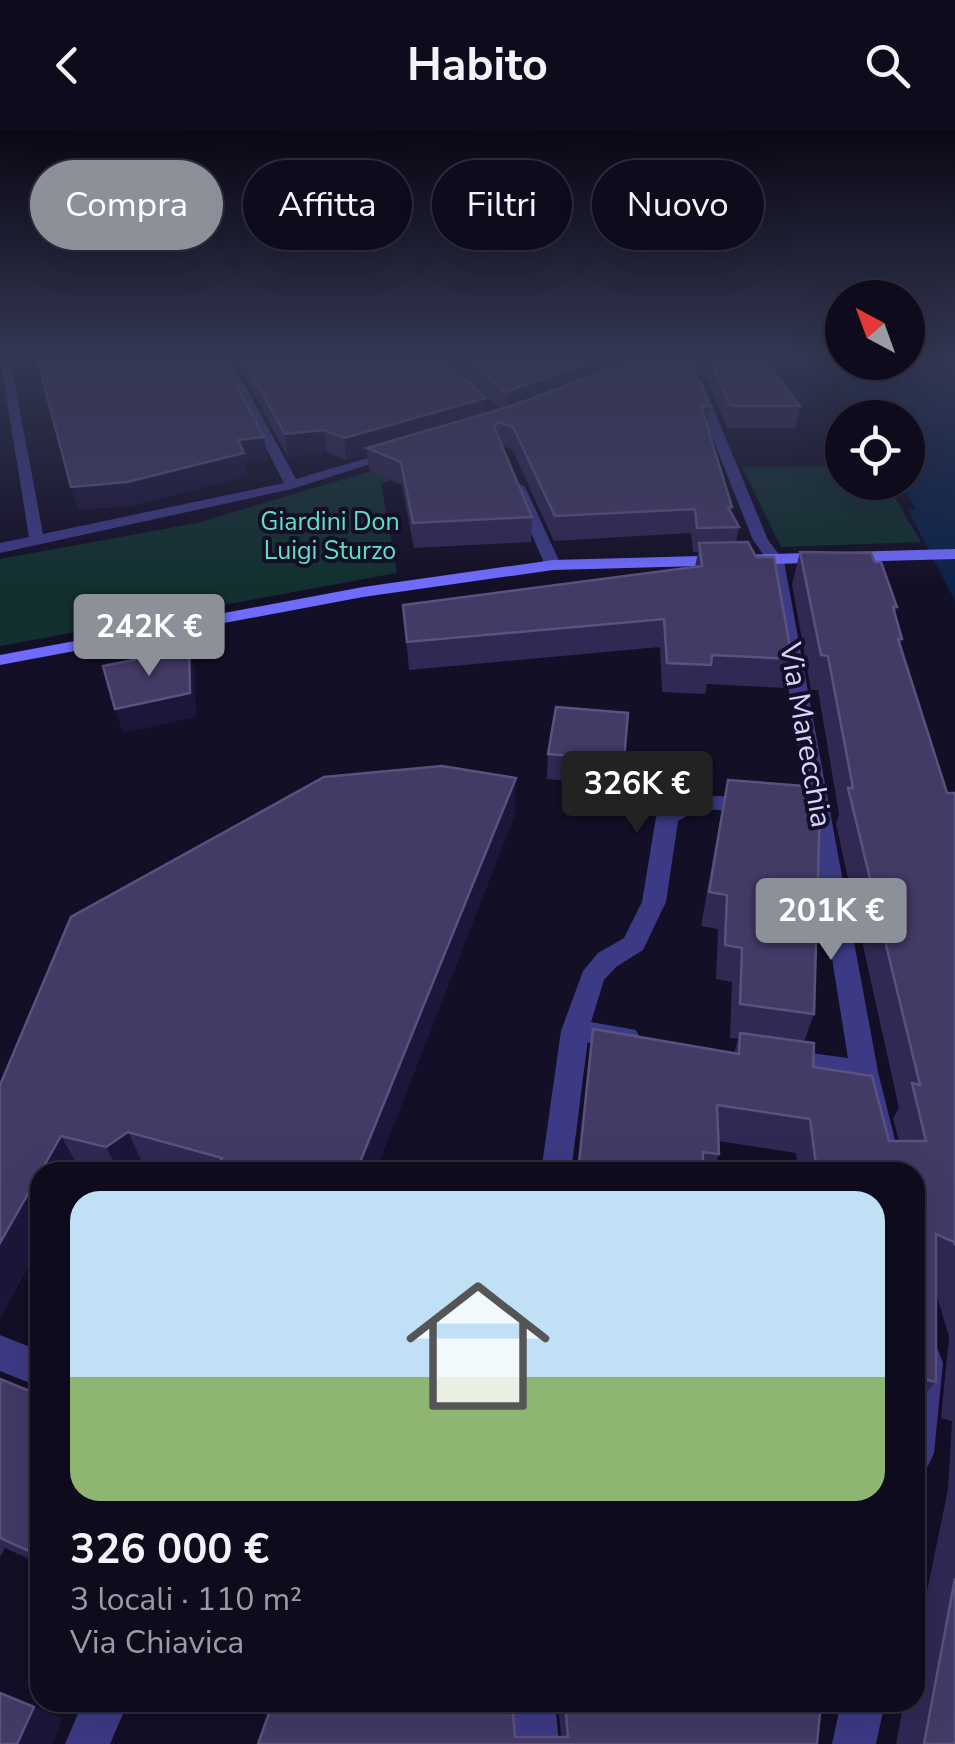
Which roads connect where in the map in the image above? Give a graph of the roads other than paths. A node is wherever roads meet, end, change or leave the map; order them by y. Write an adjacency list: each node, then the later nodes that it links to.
1 (18, 433): 7 (street)
2 (265, 433): 6 (street)
3 (719, 433): 10 (street, Via Marecchia)
4 (406, 451): 6 (street)
5 (510, 467): 11 (street)
6 (292, 485): 7 (street)
7 (37, 541): 8 (street)
8 (0, 548)
9 (955, 554): 10 (main road)
10 (776, 561): 11 (main road); 13 (street, Via Marecchia)
11 (553, 565): 12 (main road)
12 (0, 660)
13 (801, 808): 14 (street); 17 (street, Via Marecchia)
14 (575, 1031): 15 (street); 18 (street)
15 (652, 1042)
16 (748, 1056): 17 (street)
17 (864, 1072): 19 (street, Via Marecchia)
18 (557, 1162)
19 (886, 1162)
20 (925, 1324): 23 (street)
21 (0, 1354): 22 (street)
22 (30, 1364)
23 (925, 1364)
24 (101, 1712): 27 (street)
25 (534, 1712): 28 (street)
26 (861, 1712): 29 (street)
27 (87, 1744)
28 (538, 1744)
29 (854, 1744)

